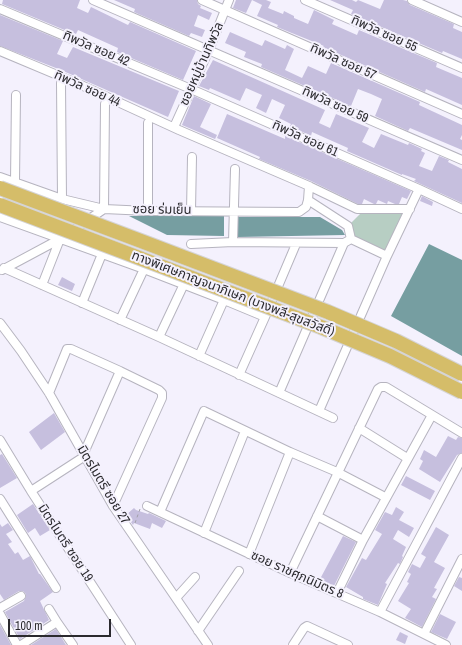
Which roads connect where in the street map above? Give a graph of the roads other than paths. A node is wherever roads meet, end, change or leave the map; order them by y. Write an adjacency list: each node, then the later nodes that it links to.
1 (93, 0): 9 (street, ทิพวัล ซอย 59)
2 (202, 0): 7 (street, ทิพวัล ซอย 57)
3 (229, 0): 7 (street, ซอยหมู่บ้านทิพวัล)
4 (305, 0): 11 (street, ทิพวัล ซอย 55)
5 (412, 0): 8 (street)
6 (0, 9): 13 (street, ทิพวัล ซอย 42)
7 (225, 10): 9 (street, ซอยหมู่บ้านทิพวัล); 16 (street, ทิพวัล ซอย 57)
8 (462, 22)
9 (209, 50): 13 (street, ซอยหมู่บ้านทิพวัล); 20 (street, ทิพวัล ซอย 59)
10 (0, 51): 18 (street, ทิพวัล ซอย 44)
11 (462, 68)
12 (61, 83): 27 (street)
13 (191, 89): 18 (street, ซอยหมู่บ้านทิพวัล); 26 (street, ทิพวัล ซอย 61)
14 (16, 95): 23 (street)
15 (105, 104): 30 (street)
16 (462, 114)
17 (148, 123): 33 (street)
18 (174, 127): 24 (street, ทิพวัล ซอย 44)
19 (192, 157): 34 (street)
20 (462, 160)
21 (235, 169): 35 (street)
22 (0, 176): 23 (street, ซอย ร่มเย็น)
23 (15, 182): 27 (street, ซอย ร่มเย็น)
24 (309, 186): 28 (street); 31 (street, ทิพวัล ซอย 44)
25 (0, 188): 56 (highway, ทางพิเศษกาญจนาภิเษก (บางพลี-สุขสวัสดิ์), bridge)
26 (419, 189): 31 (street); 32 (street)
27 (62, 199): 30 (street, ซอย ร่มเย็น)
28 (308, 200): 35 (street, ซอย ร่มเย็น); 38 (street)
29 (0, 205): 58 (highway, ทางพิเศษกาญจนาภิเษก (บางพลี-สุขสวัสดิ์), bridge)
30 (104, 209): 33 (street, ซอย ร่มเย็น); 37 (street)
31 (410, 209): 43 (street)
32 (462, 209)
33 (148, 211): 34 (street, ซอย ร่มเย็น)
34 (192, 211): 35 (street, ซอย ร่มเย็น)
35 (234, 212): 39 (street)
36 (0, 217): 37 (street)
37 (60, 239): 42 (street); 44 (street); 47 (street)
38 (348, 241): 41 (street); 43 (street); 60 (street)
39 (234, 242): 40 (street); 41 (street)
40 (191, 244)
41 (296, 244): 50 (street)
42 (102, 254): 45 (street); 49 (street)
43 (387, 256): 61 (street)
44 (2, 269): 47 (street)
45 (144, 269): 46 (street); 51 (street)
46 (184, 284): 48 (street); 53 (street)
47 (42, 285): 49 (street)
48 (224, 300): 50 (street); 54 (street)
49 (82, 302): 51 (street)
50 (265, 317): 57 (street)
51 (120, 320): 53 (street)
52 (0, 323): 59 (street, มิตรไมตรี ซอย 27)
53 (159, 337): 54 (street)
54 (198, 356): 57 (street)
55 (120, 372): 59 (street); 69 (street); 76 (street)
56 (462, 374)
57 (239, 375): 60 (street)
58 (462, 392)
59 (49, 393): 69 (street, มิตรไมตรี ซอย 27)
60 (279, 393): 61 (street)
61 (319, 411): 63 (street)
62 (432, 415): 64 (street); 66 (street); 70 (street)
63 (333, 418)
64 (359, 428): 70 (street); 72 (street)
65 (245, 431): 68 (street); 78 (street); 80 (street)
66 (462, 433)
67 (1, 442): 73 (street, มิตรไมตรี ซอย 19)
68 (290, 452): 72 (street); 82 (street)
69 (84, 454): 73 (street); 76 (street, มิตรไมตรี ซอย 27)
70 (407, 458): 74 (street)
71 (462, 458): 93 (street)
72 (337, 472): 74 (street); 79 (street)
73 (31, 491): 102 (street, มิตรไมตรี ซอย 19)
74 (385, 497): 81 (street)
75 (0, 499): 87 (street)
76 (113, 506): 90 (street, มิตรไมตรี ซอย 27)
77 (147, 506): 78 (street, ซอย ราชศุภนิมิตร 8)
78 (160, 512): 80 (street, ซอย ราชศุภนิมิตร 8)
79 (317, 516): 81 (street); 85 (street)
80 (204, 533): 82 (street, ซอย ราชศุภนิมิตร 8)
81 (363, 540): 88 (street)
82 (249, 554): 85 (street, ซอย ราชศุภนิมิตร 8)
83 (462, 559): 97 (street)
84 (239, 571): 96 (street)
85 (290, 573): 88 (street, ซอย ราชศุภนิมิตร 8)
86 (195, 577): 90 (street)
87 (56, 588)
88 (337, 593): 93 (street, ซอย ราชศุภนิมิตร 8)
89 (21, 596): 91 (street)
90 (176, 598): 96 (street, มิตรไมตรี ซอย 27)
91 (0, 608)
92 (49, 609): 95 (street)
93 (380, 612): 97 (street, ซอย ราชศุภนิมิตร 8)
94 (0, 614): 99 (street)
95 (57, 622): 100 (street); 101 (street)
96 (198, 631): 103 (street, มิตรไมตรี ซอย 27)
97 (424, 634): 105 (street, ซอย ราชศุภนิมิตร 8)
98 (343, 644): 104 (street)
99 (17, 645)
100 (21, 645)
101 (73, 645)
102 (131, 645)
103 (208, 645)
104 (293, 645)
105 (446, 645)

